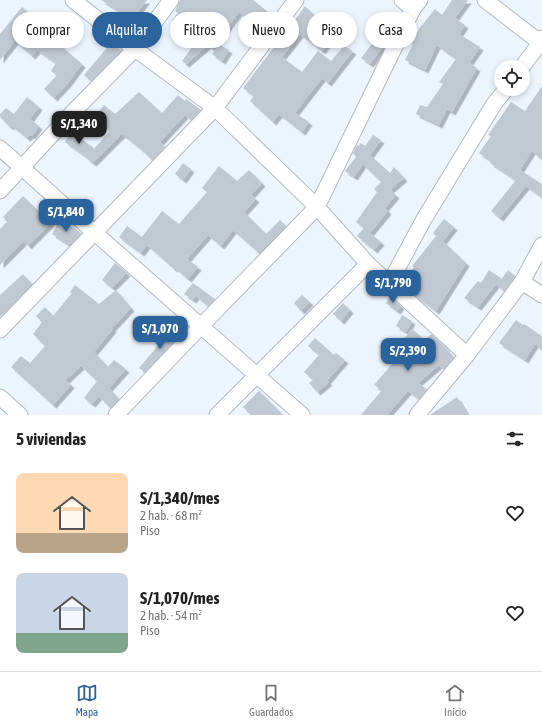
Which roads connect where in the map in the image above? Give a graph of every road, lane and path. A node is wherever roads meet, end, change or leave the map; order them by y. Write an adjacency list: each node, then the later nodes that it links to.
1 (73, 0): 7 (street)
2 (171, 0): 7 (street)
3 (296, 0): 10 (street)
4 (485, 0): 6 (street)
5 (411, 3): 14 (street)
6 (541, 42): 8 (street)
7 (135, 49): 10 (street); 12 (street)
8 (527, 60)
9 (500, 96): 19 (street)
10 (215, 108): 14 (street); 15 (street)
11 (0, 148): 12 (street)
12 (22, 168): 13 (street); 15 (street)
13 (0, 191)
14 (317, 207): 17 (street); 21 (street)
15 (95, 233): 21 (street); 22 (street)
16 (542, 244): 18 (street)
17 (368, 264): 19 (street); 24 (street)
18 (522, 282): 20 (street); 23 (street)
19 (389, 284): 23 (street)
20 (542, 295)
21 (201, 326): 24 (street); 27 (street)
22 (0, 330)
23 (467, 355): 30 (street)
24 (257, 375): 28 (street); 29 (street)
25 (0, 397): 26 (street)
26 (20, 415)
27 (116, 415)
28 (217, 415)
29 (302, 415)
30 (417, 415)

